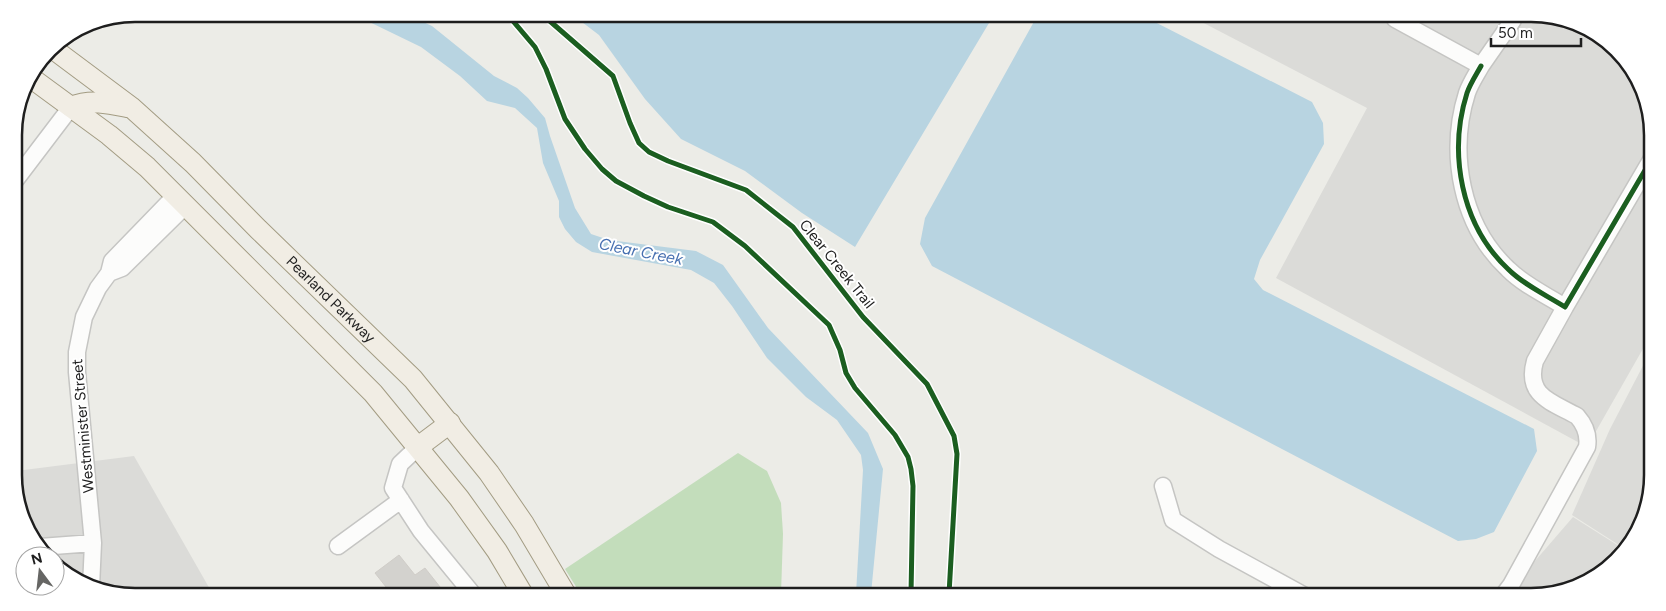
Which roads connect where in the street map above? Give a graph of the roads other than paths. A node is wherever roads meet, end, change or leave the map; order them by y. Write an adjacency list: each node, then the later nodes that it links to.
1 (1402, 22): 4 (street)
2 (1512, 22): 4 (street)
3 (59, 53): 7 (main road, Pearland Parkway)
4 (1481, 66): 11 (street)
5 (37, 82): 6 (main road)
6 (71, 107): 7 (main road); 8 (street); 10 (main road)
7 (132, 108): 12 (main road, Pearland Parkway)
8 (23, 170)
9 (1644, 172): 11 (street)
10 (180, 201): 13 (main road); 16 (street, Westminister Street)
11 (1565, 307): 24 (street)
12 (450, 423): 13 (main road); 22 (main road, Pearland Parkway)
13 (418, 447): 15 (street); 21 (main road)
14 (1163, 486): 23 (street)
15 (401, 500): 18 (street); 20 (street)
16 (94, 543): 17 (street); 19 (street, Westminister Street)
17 (53, 546)
18 (338, 546)
19 (92, 579)
20 (468, 588)
21 (519, 588)
22 (562, 588)
23 (1290, 588)
24 (1509, 588)

